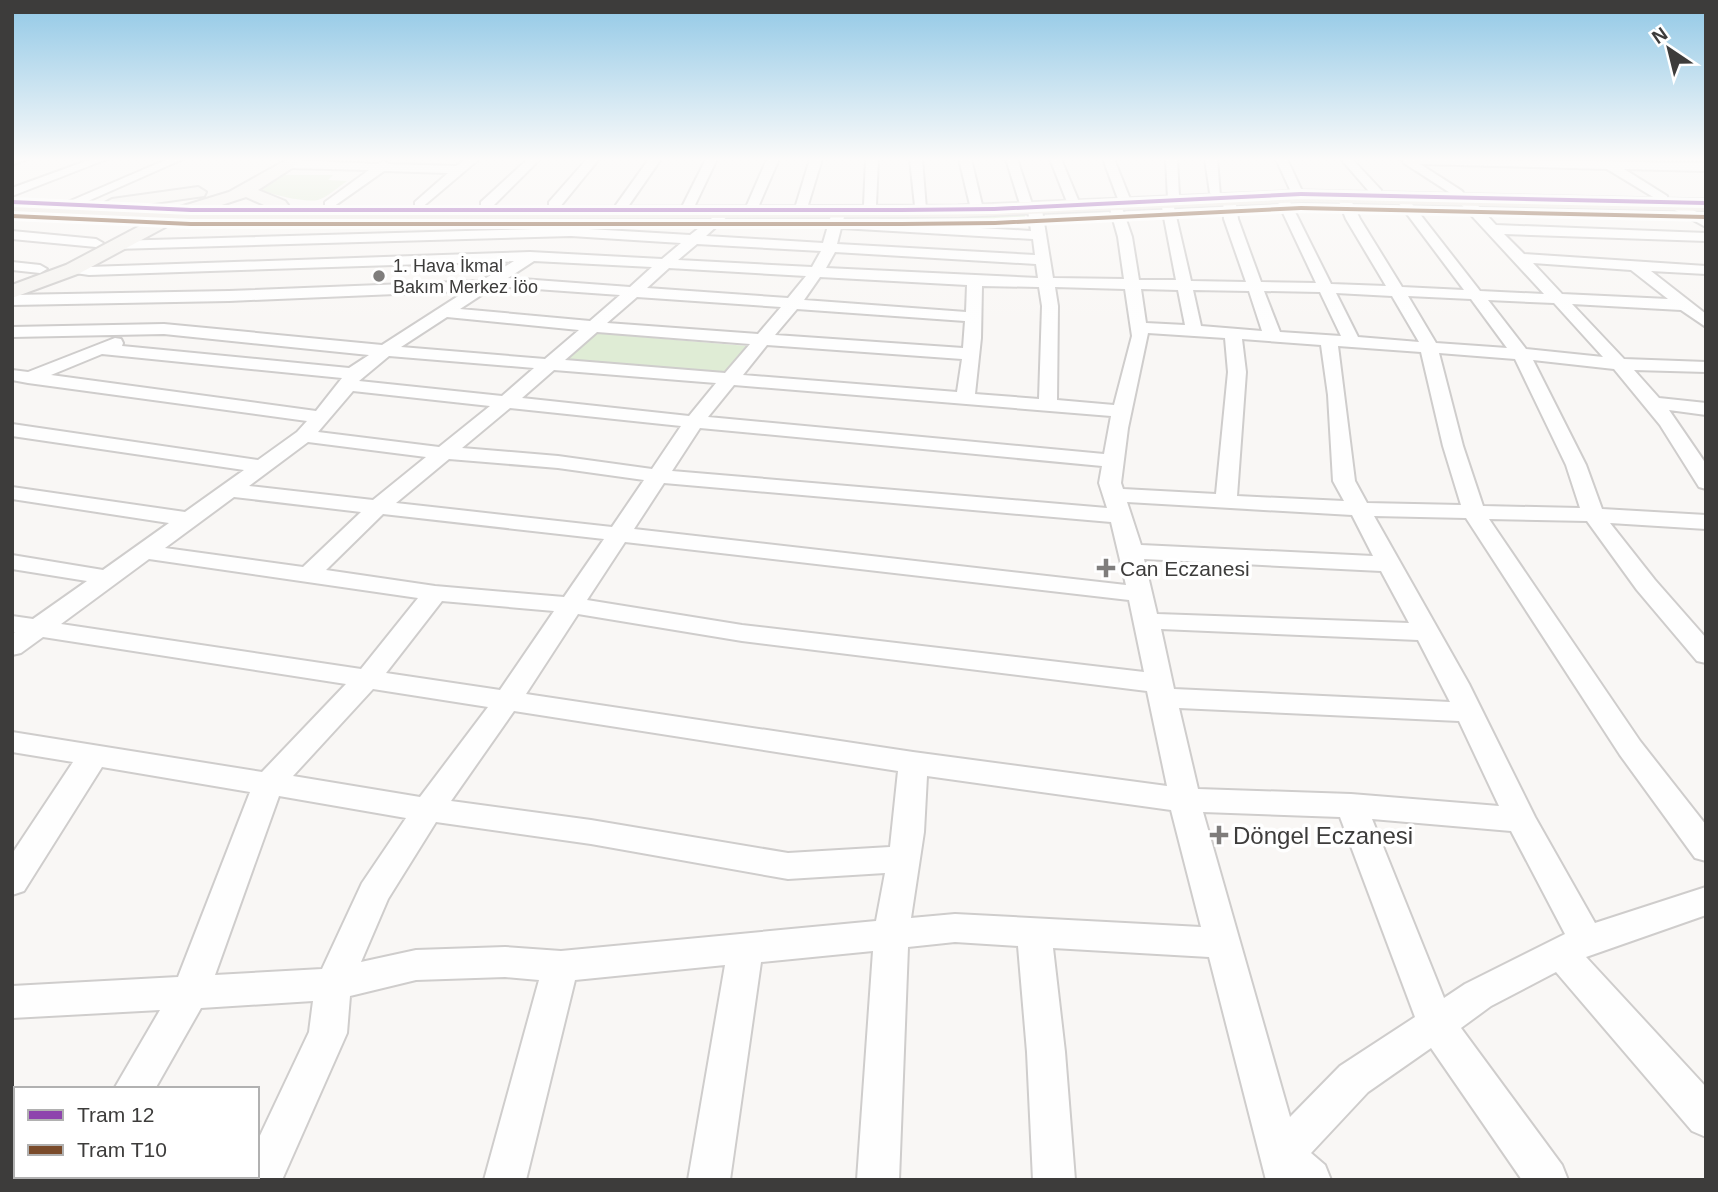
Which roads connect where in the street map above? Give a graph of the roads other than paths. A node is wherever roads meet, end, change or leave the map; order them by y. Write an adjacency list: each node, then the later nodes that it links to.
1 (53, 215): 20 (main road)
2 (93, 215): 20 (main road)
3 (133, 215): 20 (main road)
4 (158, 215): 20 (main road)
5 (166, 215): 22 (main road)
6 (192, 215): 22 (main road)
7 (335, 215): 29 (street)
8 (588, 215): 24 (street)
9 (722, 215): 28 (street)
10 (744, 215): 21 (main road)
11 (956, 215): 21 (main road)
12 (1033, 215): 26 (street)
13 (1121, 215): 45 (street)
14 (1172, 215): 46 (street)
15 (1229, 215): 47 (street)
16 (1298, 215): 48 (street)
17 (1351, 215): 49 (street)
18 (1414, 215): 52 (street)
19 (1479, 215): 23 (street)
20 (112, 227): 22 (main road); 25 (street); 29 (street); 37 (main road); 38 (main road)
21 (835, 227): 26 (street); 28 (street); 32 (street); 40 (street)
22 (144, 229)
23 (1493, 229): 27 (street); 31 (street)
24 (571, 232): 28 (street); 29 (street); 30 (street)
25 (12, 234)
26 (1038, 235): 32 (street)
27 (1706, 237)
28 (695, 238): 33 (street)
29 (314, 240): 35 (street)
30 (530, 257): 33 (street); 35 (street); 43 (street)
31 (1520, 258): 36 (street); 54 (street)
32 (1041, 260): 44 (street)
33 (664, 264): 40 (street); 51 (street)
34 (12, 266): 37 (street)
35 (274, 266): 38 (street); 53 (street)
36 (1636, 266): 39 (street); 57 (street)
37 (40, 269): 41 (main road)
38 (73, 269): 50 (main road)
39 (1706, 270)
40 (815, 273): 42 (street); 56 (street)
41 (12, 281)
42 (975, 281): 44 (street); 59 (street)
43 (486, 284): 51 (street); 53 (street); 58 (street)
44 (1047, 284): 45 (street); 86 (street)
45 (1133, 285): 46 (street); 62 (street)
46 (1184, 287): 47 (street); 65 (street)
47 (1254, 288): 48 (street); 68 (street)
48 (1328, 288): 49 (street); 71 (street)
49 (1397, 291): 52 (street); 72 (street)
50 (12, 292)
51 (631, 293): 56 (street); 61 (street)
52 (1476, 293): 54 (street); 76 (street)
53 (229, 296): 55 (street); 63 (street)
54 (1558, 298): 57 (street); 78 (street)
55 (12, 300)
56 (791, 304): 59 (street); 69 (street)
57 (1684, 305): 60 (street)
58 (444, 312): 61 (street); 74 (street)
59 (974, 317): 75 (street)
60 (1706, 322)
61 (592, 326): 69 (street); 77 (street)
62 (1139, 327): 65 (street); 88 (street)
63 (164, 329): 64 (street); 74 (street)
64 (144, 330): 66 (street); 73 (street)
65 (1195, 331): 67 (street)
66 (12, 332)
67 (1233, 334): 68 (street); 100 (street)
68 (1273, 337): 70 (street)
69 (763, 338): 75 (street); 82 (street)
70 (1329, 341): 71 (street); 103 (street)
71 (1352, 342): 72 (street)
72 (1429, 348): 76 (street); 104 (street)
73 (101, 349): 80 (street); 81 (street)
74 (385, 351): 77 (street); 81 (street)
75 (971, 354): 83 (street)
76 (1521, 354): 78 (street); 105 (street)
77 (550, 363): 82 (street); 84 (street)
78 (1620, 364): 79 (street); 85 (street)
79 (1704, 368)
80 (17, 379): 89 (street)
81 (351, 379): 84 (street); 89 (street)
82 (731, 380): 83 (street); 90 (street)
83 (965, 400): 86 (street)
84 (505, 403): 90 (street); 93 (street)
85 (1653, 403): 87 (street); 97 (street)
86 (1048, 407): 88 (street)
87 (1706, 410)
88 (1121, 411): 94 (street)
89 (320, 417): 92 (street)
90 (694, 422): 94 (street); 96 (street)
91 (12, 430): 95 (street)
92 (304, 436): 93 (street); 95 (street)
93 (444, 453): 96 (street); 101 (street)
94 (1113, 461): 102 (street)
95 (260, 466): 98 (street)
96 (659, 476): 102 (street); 108 (street)
97 (1706, 483)
98 (228, 490): 101 (street); 106 (street)
99 (12, 493): 106 (street)
100 (1226, 502): 102 (street); 103 (street)
101 (378, 506): 108 (street); 113 (street)
102 (1117, 506): 109 (street)
103 (1361, 509): 104 (street); 112 (street)
104 (1474, 513): 105 (street); 135 (street)
105 (1593, 515): 107 (street); 122 (street)
106 (189, 519): 110 (street)
107 (1706, 522)
108 (619, 534): 116 (street); 117 (street)
109 (1131, 551): 112 (street); 116 (street)
110 (147, 552): 113 (street); 114 (street)
111 (12, 562): 114 (street)
112 (1390, 564): 120 (street)
113 (308, 575): 115 (street)
114 (111, 578): 119 (street)
115 (435, 593): 117 (street); 123 (street)
116 (1140, 594): 118 (street)
117 (570, 605): 124 (street); 125 (street)
118 (1146, 621): 120 (street); 124 (street)
119 (25, 627): 121 (street); 123 (street)
120 (1427, 632): 126 (street)
121 (12, 647)
122 (1706, 655)
123 (368, 678): 125 (street); 130 (street)
124 (1161, 690): 126 (street); 131 (street)
125 (508, 699): 129 (street); 133 (street)
126 (1468, 712): 134 (street)
127 (12, 742): 128 (street)
128 (94, 756): 130 (street); 137 (street)
129 (913, 764): 131 (street); 136 (street)
130 (268, 784): 133 (street); 146 (street)
131 (1184, 800): 132 (street); 141 (street)
132 (1350, 806): 134 (street); 148 (street)
133 (428, 809): 136 (street); 145 (street)
134 (1521, 820): 142 (street)
135 (1706, 849)
136 (904, 859): 140 (street)
137 (12, 882)
138 (1701, 909): 142 (street)
139 (1034, 932): 140 (street); 141 (street); 156 (street)
140 (891, 935): 143 (street); 155 (street)
141 (1223, 943): 151 (street)
142 (1574, 947): 148 (street); 150 (street)
143 (745, 950): 144 (street); 154 (street)
144 (561, 966): 145 (street); 153 (street)
145 (333, 984): 146 (street); 152 (street)
146 (191, 991): 147 (street); 149 (street)
147 (12, 1002)
148 (1436, 1024): 151 (street); 157 (street)
149 (134, 1087)
150 (1706, 1117)
151 (1293, 1171)
152 (261, 1180)
153 (505, 1180)
154 (709, 1180)
155 (878, 1180)
156 (1054, 1180)
157 (1547, 1180)

